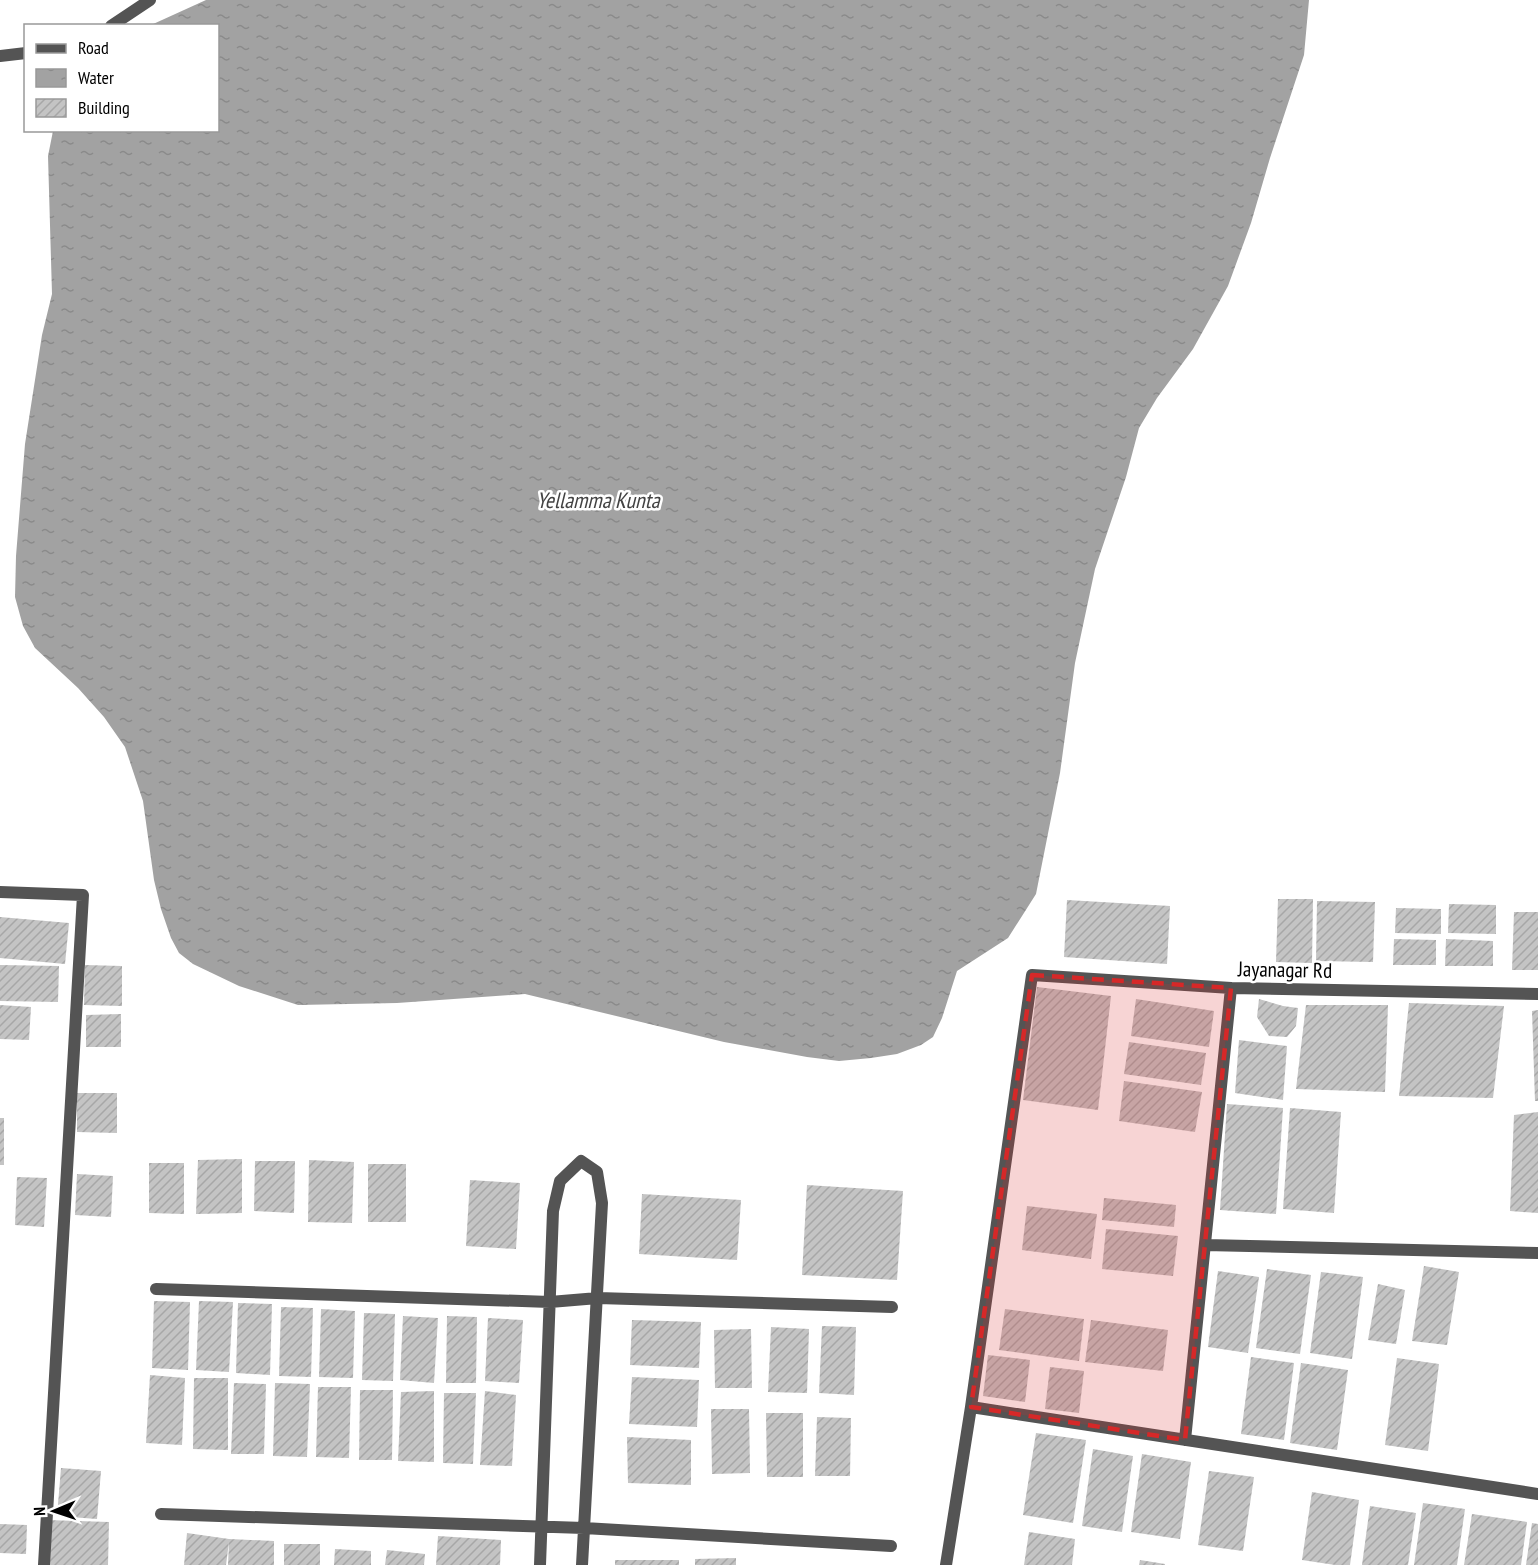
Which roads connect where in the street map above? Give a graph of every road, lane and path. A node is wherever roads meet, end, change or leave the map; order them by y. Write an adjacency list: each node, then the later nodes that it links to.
1 (150, 0): 2 (street)
2 (114, 24)
3 (24, 53): 4 (street)
4 (0, 56)
5 (0, 892): 21 (street)
6 (1231, 988): 7 (street, Jayanagar Rd); 8 (street); 14 (street, Jayanagar Rd)
7 (1538, 994)
8 (1205, 1245): 9 (street); 15 (street)
9 (1538, 1253)
10 (156, 1289): 12 (street)
11 (598, 1298): 12 (street); 12 (street); 13 (street); 19 (street)
12 (550, 1302): 18 (street)
13 (892, 1308)
14 (971, 1407): 15 (street); 24 (street)
15 (1185, 1440): 16 (street)
16 (1538, 1494)
17 (161, 1514): 18 (street)
18 (541, 1527): 19 (street); 22 (street)
19 (584, 1528): 20 (street); 23 (street)
20 (891, 1546)
21 (44, 1565)
22 (540, 1565)
23 (582, 1565)
24 (946, 1565)

